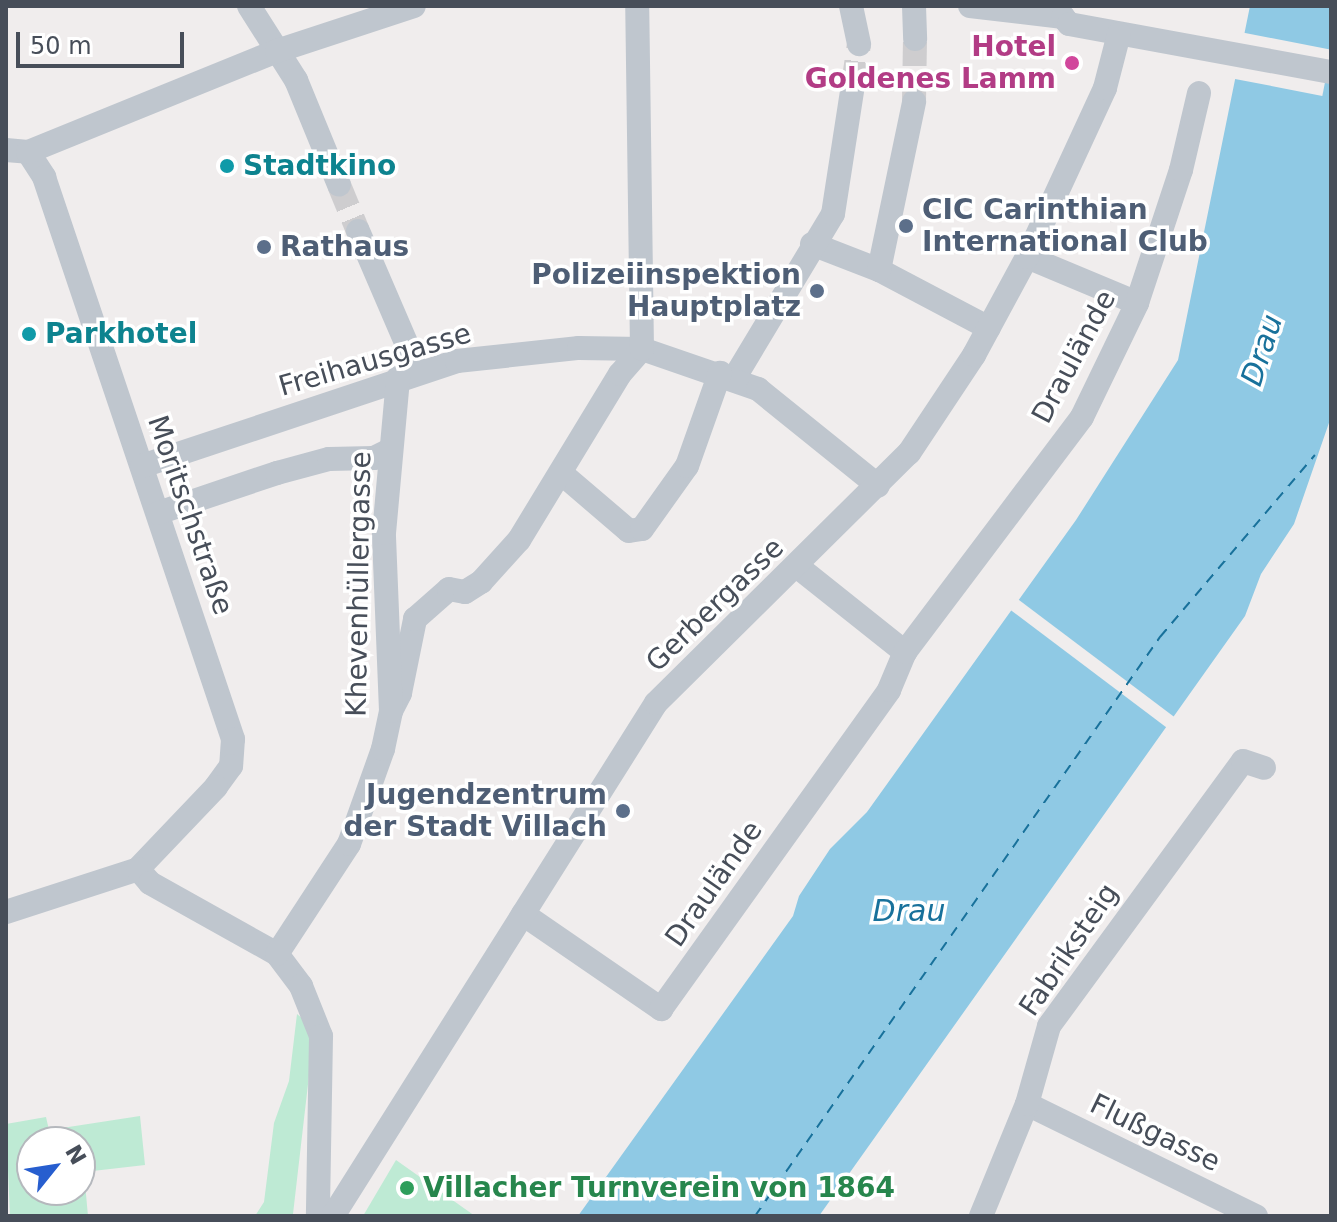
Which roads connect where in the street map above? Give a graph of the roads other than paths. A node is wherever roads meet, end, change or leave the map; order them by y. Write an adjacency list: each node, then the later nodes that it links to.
1 (249, 6): 11 (street)
2 (411, 6): 11 (street)
3 (637, 6): 24 (street)
4 (851, 6): 10 (street)
5 (914, 6): 9 (street)
6 (970, 6): 7 (street)
7 (1063, 12): 8 (street)
8 (1119, 34): 12 (street); 20 (street, Gerbergasse)
9 (915, 39)
10 (859, 44)
11 (277, 51): 16 (street); 17 (street)
12 (1331, 72)
13 (853, 85): 19 (street)
14 (1199, 93): 22 (street, Draulände)
15 (914, 102): 21 (street)
16 (22, 153): 28 (street, Moritschstraße)
17 (339, 185)
18 (358, 231): 25 (street)
19 (812, 244): 21 (street); 26 (street)
20 (1027, 257): 22 (street); 23 (street, Gerbergasse)
21 (879, 270): 23 (street)
22 (1137, 303): 33 (street, Draulände)
23 (989, 328): 30 (street, Gerbergasse)
24 (642, 349): 25 (street, Freihausgasse); 26 (street, Freihausgasse); 29 (street)
25 (405, 369): 27 (street, Khevenhüllergasse); 28 (street, Freihausgasse)
26 (728, 375): 29 (street); 30 (street, Freihausgasse)
27 (390, 450): 31 (street); 34 (street, Khevenhüllergasse)
28 (142, 466): 31 (street, Moritschstraße)
29 (561, 473): 34 (street)
30 (878, 486): 32 (street, Gerbergasse)
31 (158, 513): 36 (street, Moritschstraße)
32 (798, 567): 33 (street); 38 (street, Gerbergasse)
33 (905, 652): 38 (street, Draulände)
34 (391, 711): 39 (street, Khevenhüllergasse)
35 (1264, 768): 40 (street, Fabriksteig)
36 (138, 869): 37 (street); 39 (street)
37 (6, 912)
38 (523, 914): 42 (street, Gerbergasse)
39 (277, 954): 41 (street)
40 (1027, 1104): 43 (street, Fabriksteig); 44 (street, Flußgasse)
41 (318, 1216)
42 (333, 1216)
43 (981, 1216)
44 (1256, 1216)

